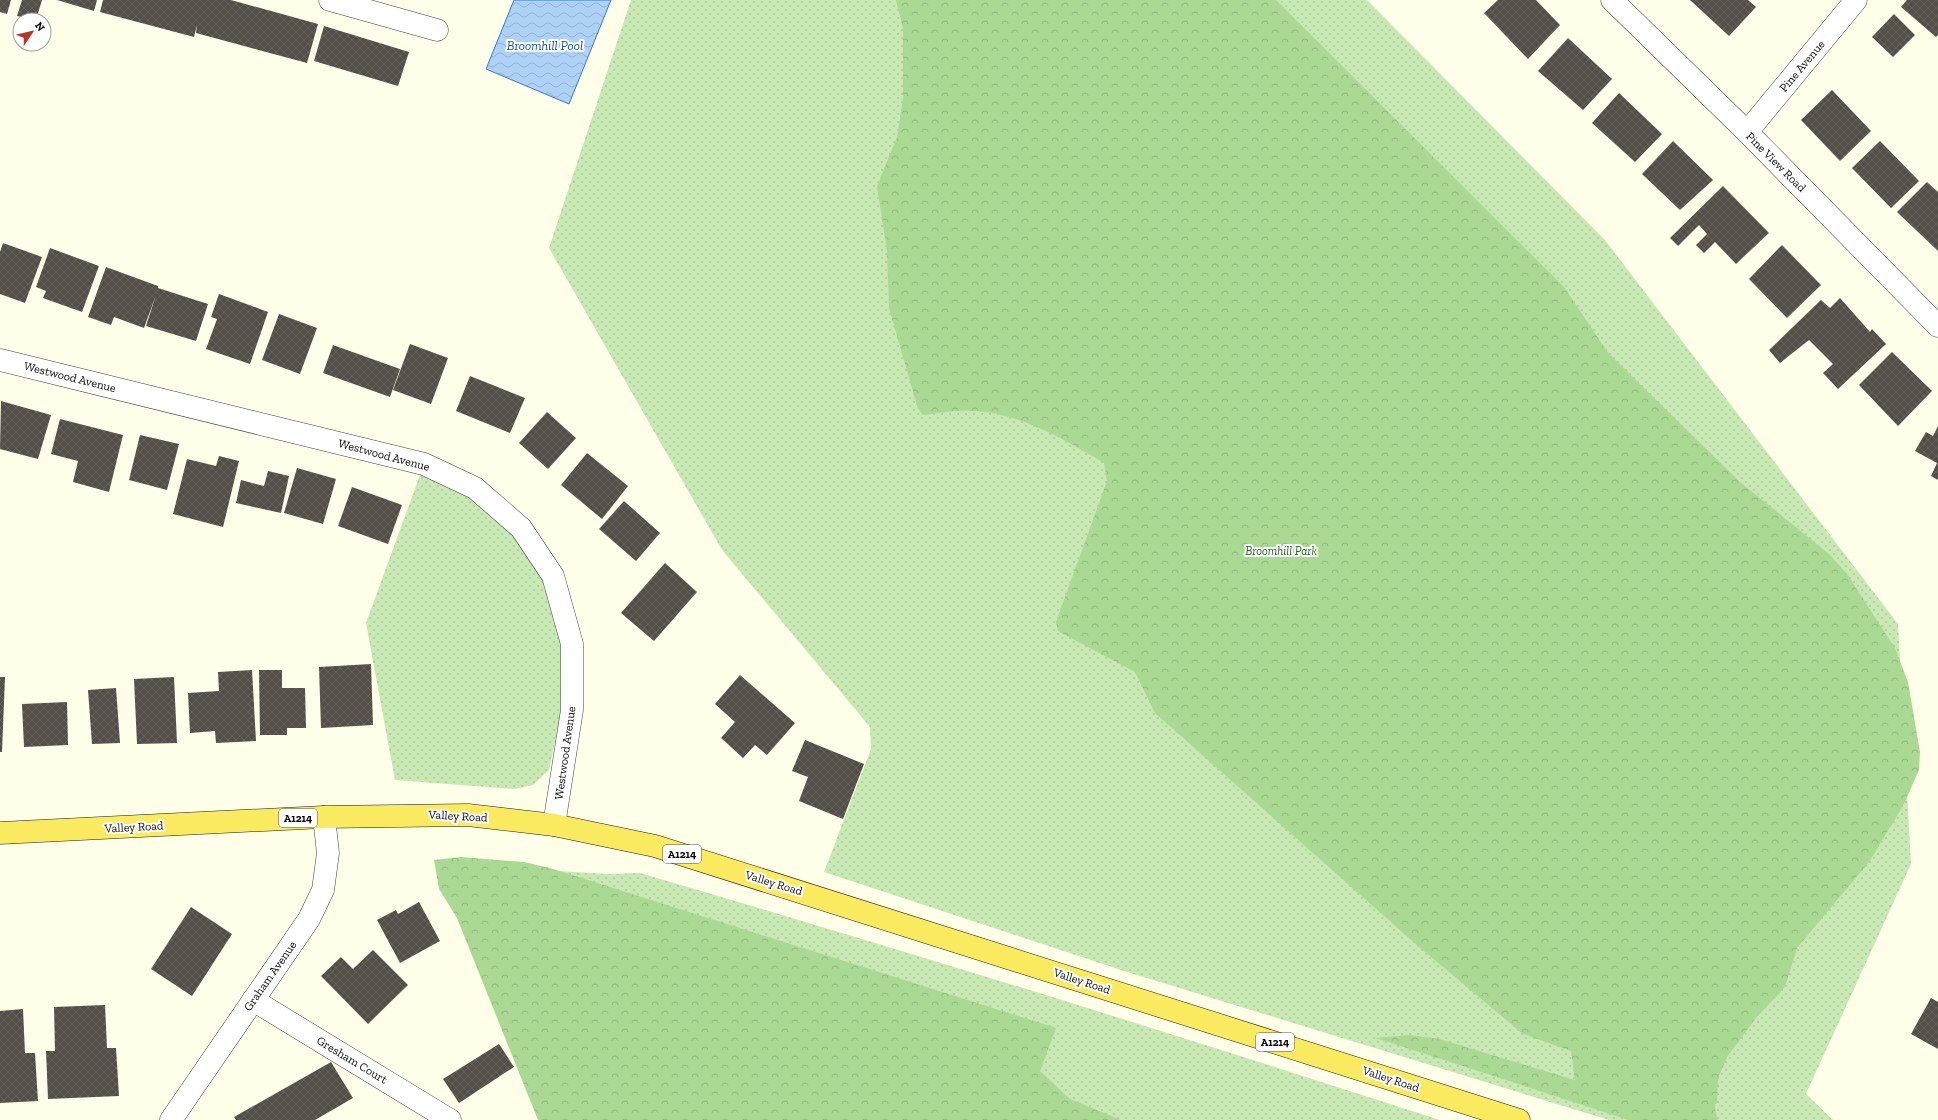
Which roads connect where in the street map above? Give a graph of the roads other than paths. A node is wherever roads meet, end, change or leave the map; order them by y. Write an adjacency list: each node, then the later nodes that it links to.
1 (330, 0): 4 (street)
2 (1612, 0): 5 (street, Pine View Road)
3 (1856, 0): 5 (street, Pine Avenue)
4 (437, 30)
5 (1747, 132): 6 (street, Pine View Road)
6 (1938, 326)
7 (0, 360): 9 (street, Westwood Avenue)
8 (324, 816): 9 (main road, Valley Road / A1214); 10 (main road, Valley Road / A1214); 11 (street, Graham Avenue)
9 (554, 824): 14 (main road, Valley Road / A1214)
10 (0, 833)
11 (253, 1000): 12 (street, Graham Avenue); 13 (street, Gresham Court)
12 (171, 1120)
13 (450, 1120)
14 (1519, 1120)

